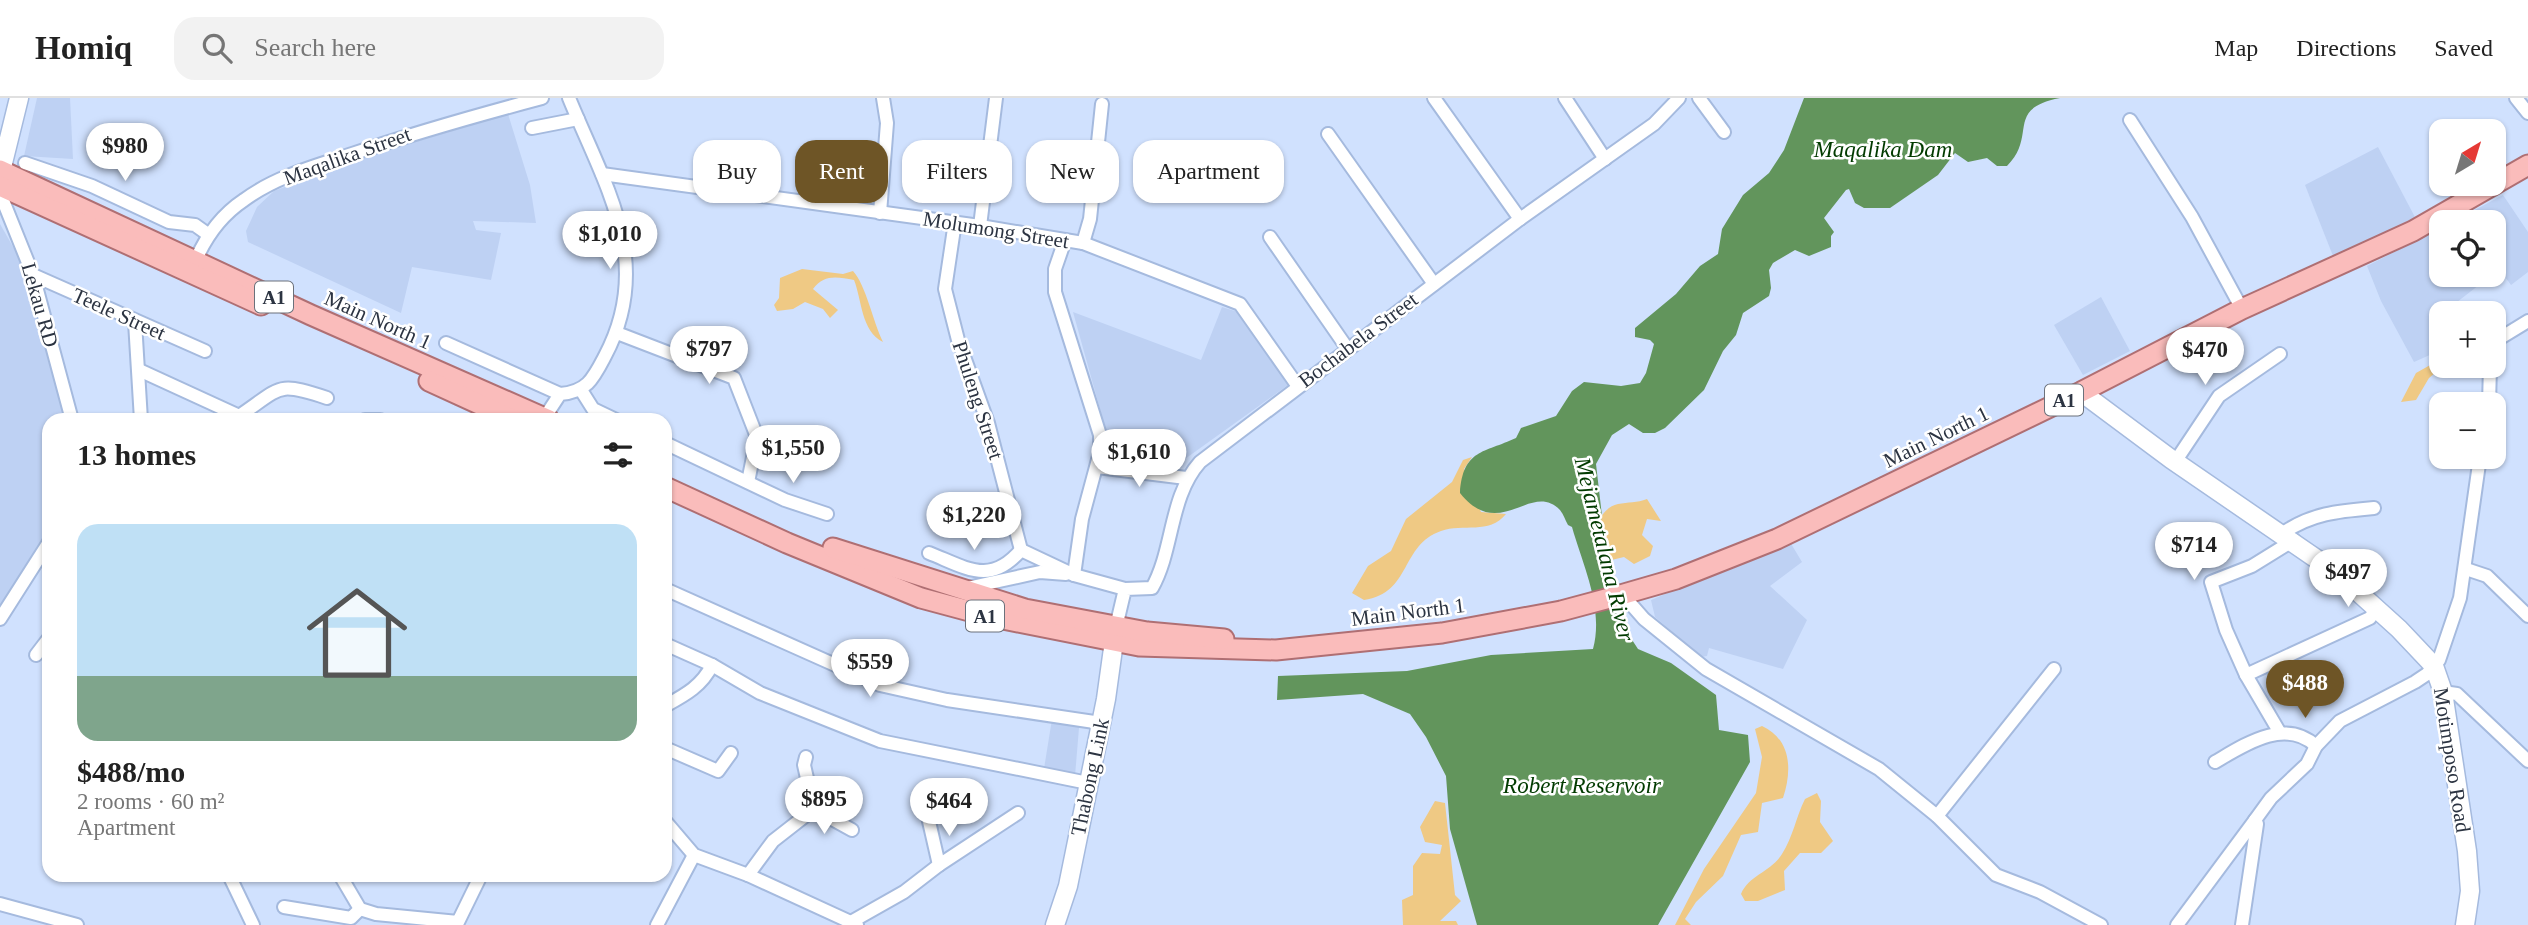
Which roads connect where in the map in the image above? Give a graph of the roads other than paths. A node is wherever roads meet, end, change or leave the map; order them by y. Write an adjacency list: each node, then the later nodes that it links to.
1 (19, 98): 22 (street)
2 (542, 98): 28 (street, Maqalika Street)
3 (569, 98): 13 (street)
4 (884, 98): 24 (street)
5 (996, 98): 27 (street)
6 (1434, 98): 25 (street)
7 (1565, 98): 18 (street)
8 (1679, 98): 18 (street, Bochabela Street)
9 (1699, 98): 16 (street)
10 (2516, 98): 12 (street)
11 (1102, 104): 31 (street)
12 (2528, 113)
13 (578, 119): 15 (street); 21 (street)
14 (2130, 120): 35 (street)
15 (532, 128)
16 (1724, 132)
17 (1328, 134): 34 (street)
18 (1605, 159): 25 (street, Bochabela Street)
19 (25, 163): 28 (street)
20 (2526, 170): 35 (main road, Main North 1 / A1)
21 (602, 174): 24 (street, Molumong Street); 38 (street)
22 (0, 175): 32 (main road, Main North 1 / A1)
23 (0, 193): 33 (street, Lekau RD)
24 (880, 213): 26 (street, Molumong Street)
25 (1520, 219): 34 (street, Bochabela Street)
26 (955, 222): 27 (street, Molumong Street); 69 (street, Phuleng Street)
27 (980, 226): 30 (street, Molumong Street)
28 (209, 235): 32 (street, Maqalika Street)
29 (1270, 237): 41 (street)
30 (1065, 240): 31 (street, Molumong Street); 60 (street)
31 (1083, 243): 45 (street, Molumong Street)
32 (193, 266): 54 (main road, Main North 1 / A1); 55 (main road, Main North 1 / A1)
33 (33, 275): 37 (street, Teele Street); 50 (street, Lekau RD)
34 (1434, 284): 41 (street, Bochabela Street)
35 (2242, 309): 47 (main road, Main North 1 / A1)
36 (2528, 321): 39 (street)
37 (135, 322): 42 (street, Teele Street); 44 (street)
38 (617, 333): 46 (street); 64 (street)
39 (2506, 334)
40 (446, 343): 48 (street)
41 (1347, 348): 45 (street, Bochabela Street)
42 (205, 351)
43 (2280, 354): 59 (street)
44 (139, 370): 51 (street); 52 (street)
45 (1297, 385): 63 (street, Bochabela Street)
46 (581, 390): 48 (street); 57 (street)
47 (2081, 392): 59 (street, Motimposo Road); 77 (main road, Main North 1 / A1)
48 (560, 394): 56 (street)
49 (327, 398): 53 (street)
50 (70, 413)
51 (141, 413)
52 (233, 413)
53 (250, 413)
54 (499, 413)
55 (532, 413)
56 (549, 413)
57 (601, 413)
58 (672, 446): 64 (street)
59 (2175, 462): 68 (street, Motimposo Road)
60 (1097, 467): 63 (street); 73 (street)
61 (2478, 469): 72 (street)
62 (672, 476): 74 (main road, Main North 1 / A1)
63 (1186, 478): 75 (street, Bochabela Street)
64 (748, 482): 67 (street)
65 (672, 490): 81 (main road, Main North 1 / A1)
66 (2374, 508): 68 (street)
67 (827, 514)
68 (2288, 537): 78 (street, Motimposo Road); 88 (street)
69 (1021, 550): 71 (street); 73 (street)
70 (42, 553): 80 (street)
71 (929, 553)
72 (2466, 569): 79 (street); 86 (street)
73 (1074, 575): 74 (street); 75 (street)
74 (960, 589): 81 (main road, Main North 1 / A1)
75 (1125, 589): 81 (street)
76 (672, 592): 91 (street)
77 (1620, 595): 81 (main road, Main North 1 / A1); 102 (street)
78 (2376, 609): 86 (street, Motimposo Road); 88 (street)
79 (2528, 616)
80 (0, 619)
81 (1115, 634): 91 (street, Thabong Link)
82 (42, 647): 84 (street)
83 (672, 647): 85 (street)
84 (36, 655)
85 (712, 665): 90 (street); 99 (street)
86 (2434, 666): 89 (street, Motimposo Road); 93 (street)
87 (2054, 669): 102 (street)
88 (2246, 675): 92 (street)
89 (2443, 692): 96 (street); 125 (street, Motimposo Road)
90 (672, 702)
91 (1101, 723): 99 (street, Thabong Link)
92 (2280, 733): 93 (street); 98 (street)
93 (2316, 746): 104 (street)
94 (672, 751): 95 (street)
95 (732, 753)
96 (2524, 754)
97 (806, 757): 100 (street)
98 (2215, 762)
99 (1088, 783): 121 (street, Thabong Link)
100 (814, 809): 106 (street); 109 (street)
101 (1018, 813): 108 (street)
102 (1937, 816): 122 (street)
103 (928, 817): 108 (street)
104 (2255, 820): 123 (street); 124 (street)
105 (672, 829): 107 (street)
106 (852, 830)
107 (694, 855): 109 (street); 120 (street)
108 (939, 865): 116 (street)
109 (748, 875): 116 (street)
110 (232, 882): 119 (street)
111 (344, 882): 115 (street)
112 (478, 882): 117 (street)
113 (0, 904): 118 (street)
114 (284, 906): 115 (street)
115 (360, 909): 117 (street)
116 (854, 923)
117 (459, 924)
118 (77, 925)
119 (253, 925)
120 (657, 925)
121 (1055, 925)
122 (2101, 925)
123 (2177, 925)
124 (2242, 925)
125 (2465, 925)

